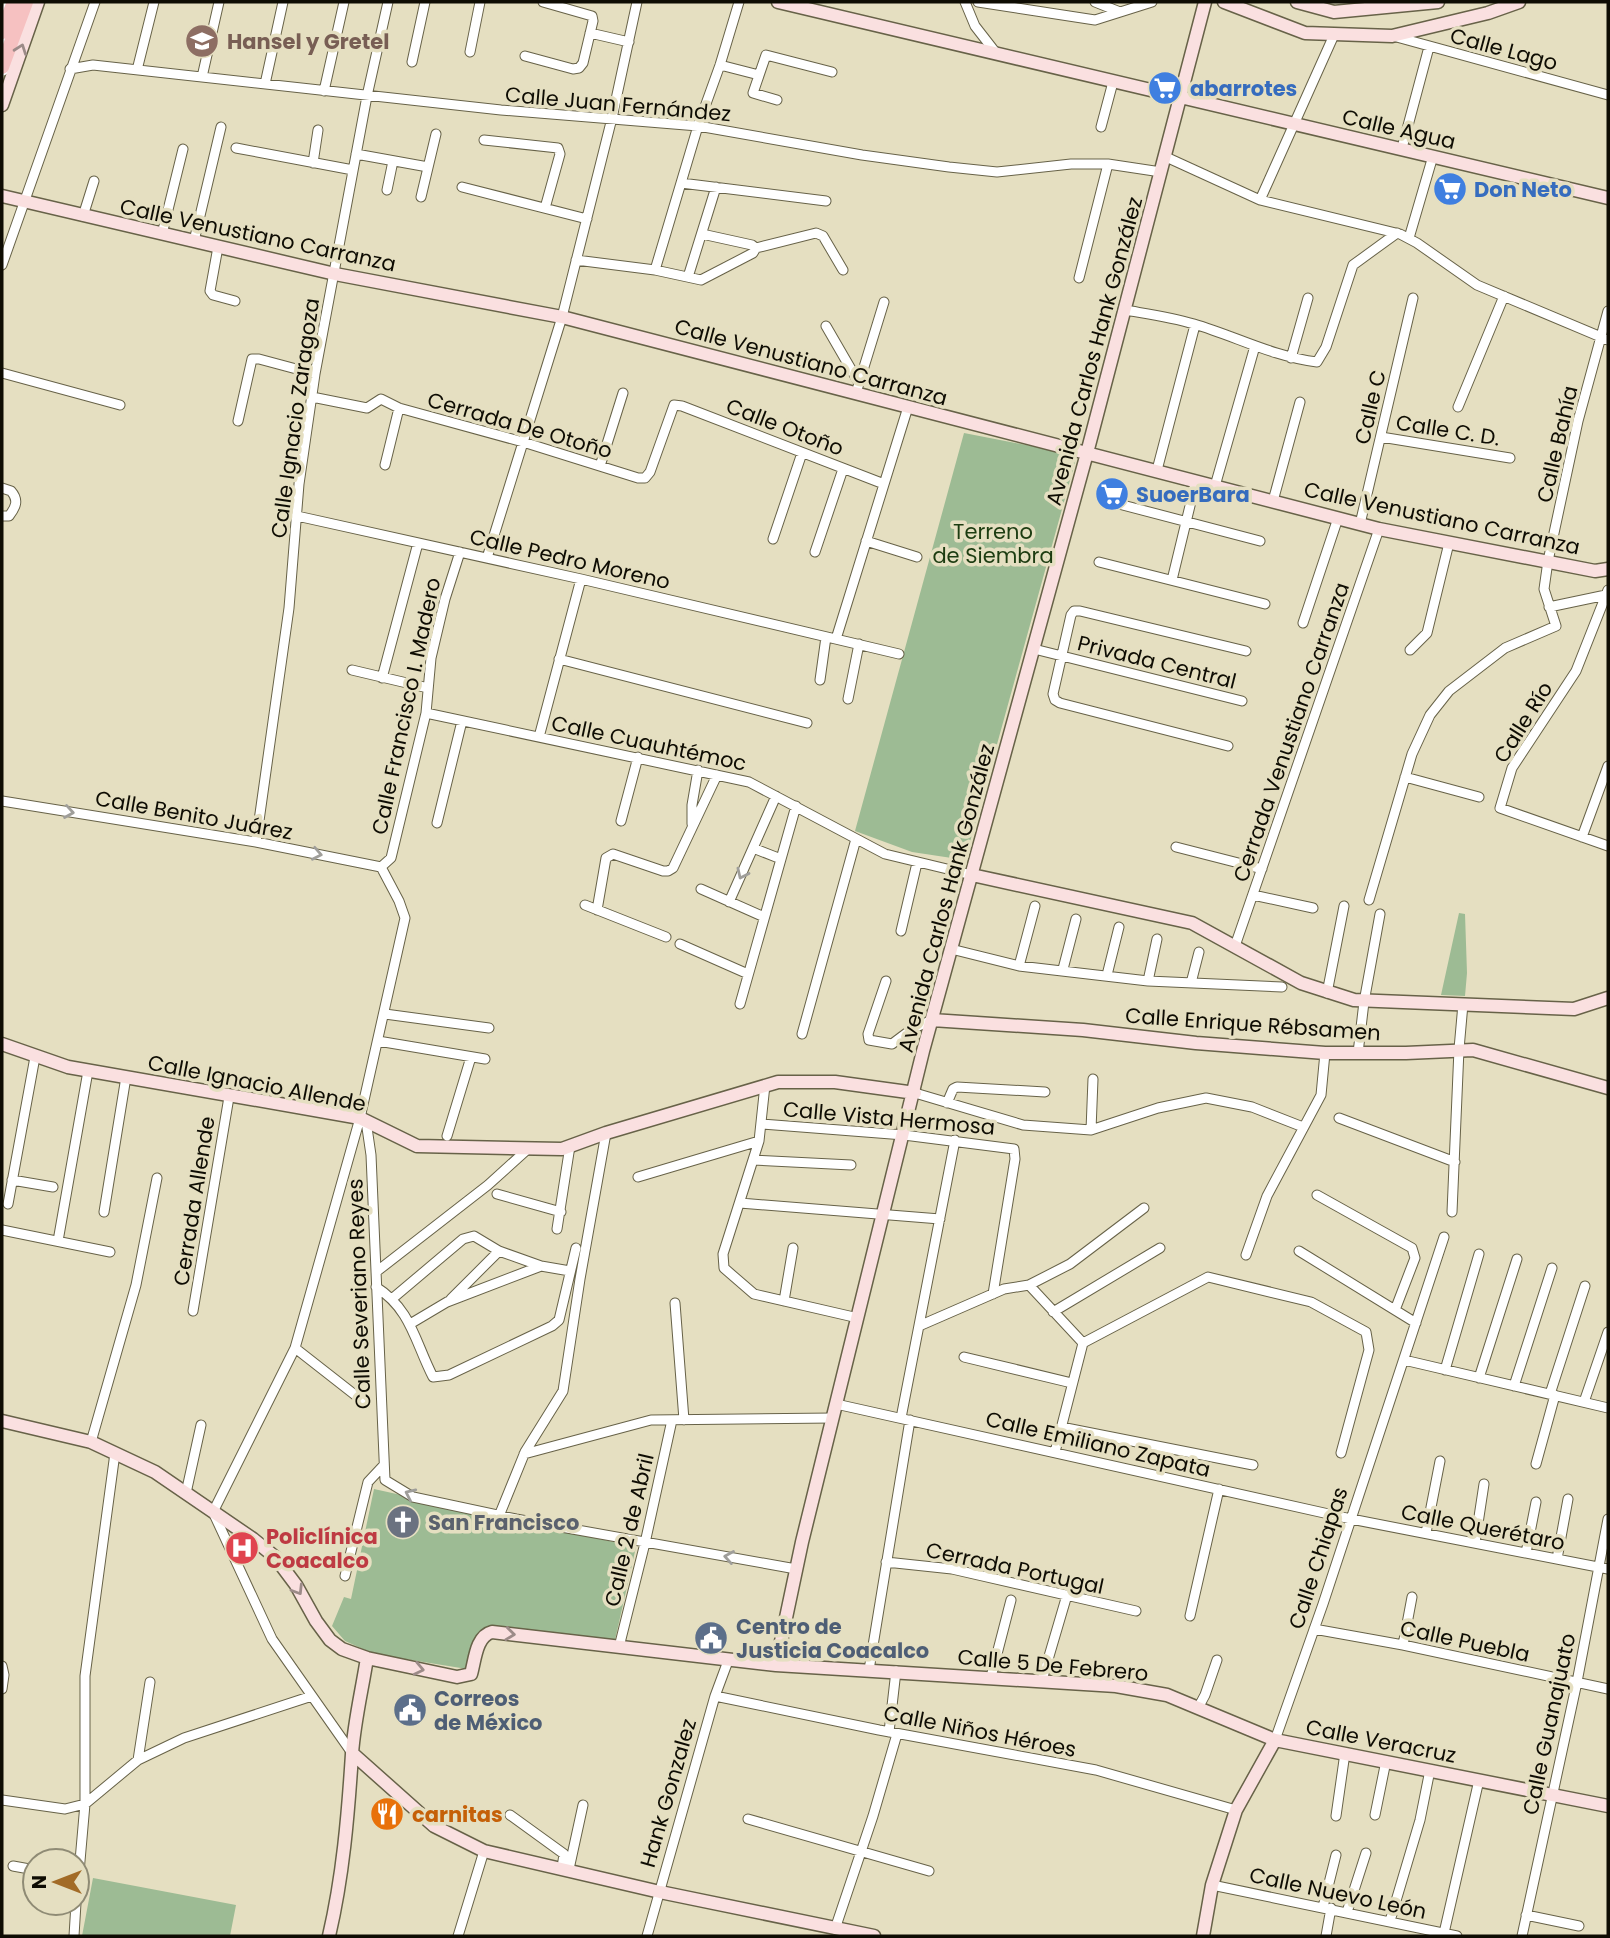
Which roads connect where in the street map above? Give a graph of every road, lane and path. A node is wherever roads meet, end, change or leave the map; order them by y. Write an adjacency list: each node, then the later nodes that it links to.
1 (14, 2): 27 (main road)
2 (26, 2): 38 (main road)
3 (38, 2): 51 (street, one-way to 3)
4 (95, 2): 39 (street)
5 (154, 2): 40 (street)
6 (219, 2): 43 (street)
7 (283, 2): 45 (street)
8 (344, 2): 46 (street)
9 (388, 2): 48 (street, Calle Ignacio Zaragoza)
10 (425, 2): 36 (street)
11 (480, 2): 33 (street)
12 (543, 2): 28 (street)
13 (638, 2): 31 (street)
14 (738, 2): 37 (street)
15 (778, 2): 34 (street, Calle Agua)
16 (965, 2): 34 (street)
17 (978, 2): 26 (street)
18 (1095, 2): 26 (street)
19 (1152, 2): 26 (street)
20 (1205, 2): 49 (street)
21 (1224, 2): 29 (street)
22 (1297, 2): 25 (street)
23 (1438, 2): 25 (street)
24 (1519, 2): 30 (street)
25 (1328, 6)
26 (1120, 12)
27 (2, 32)
28 (590, 33): 31 (street); 35 (street)
29 (1334, 35): 30 (street); 53 (street)
30 (1392, 36): 32 (street, Calle Lago)
31 (629, 42): 52 (street)
32 (1429, 47): 47 (street, Calle Lago); 61 (street)
33 (470, 52)
34 (996, 53): 44 (street, Calle Agua)
35 (525, 56)
36 (412, 62)
37 (720, 65): 42 (street); 54 (street)
38 (2, 68)
39 (70, 69): 40 (street, Calle Juan Fernández); 82 (street)
40 (137, 70): 43 (street, Calle Juan Fernández)
41 (832, 72): 42 (street)
42 (759, 75): 50 (street)
43 (202, 77): 45 (street, Calle Juan Fernández)
44 (1113, 82): 49 (street, Calle Agua); 56 (street)
45 (265, 84): 46 (street, Calle Juan Fernández)
46 (324, 91): 48 (street, Calle Juan Fernández)
47 (1608, 95)
48 (367, 96): 52 (street, Calle Juan Fernández); 63 (street, Calle Ignacio Zaragoza)
49 (1181, 98): 53 (street, Calle Agua); 65 (street, Avenida Carlos Hank González)
50 (777, 100)
51 (2, 104)
52 (612, 118): 54 (street, Calle Juan Fernández); 85 (street)
53 (1293, 125): 61 (street, Calle Agua); 80 (street)
54 (698, 126): 68 (street, Calle Juan Fernández); 73 (street)
55 (221, 127): 90 (street)
56 (1101, 127)
57 (318, 130): 67 (street)
58 (436, 134): 69 (street)
59 (484, 140): 83 (street)
60 (236, 148): 67 (street)
61 (1402, 148): 64 (street, Calle Agua)
62 (183, 149): 87 (street)
63 (356, 154): 66 (street); 70 (street, Calle Ignacio Zaragoza)
64 (1433, 156): 79 (street, Calle Agua); 89 (street)
65 (1166, 157): 71 (street, Avenida Carlos Hank González); 80 (street)
66 (393, 161): 69 (street); 76 (street)
67 (313, 163): 70 (street)
68 (1108, 164): 71 (street, Calle Juan Fernández); 99 (street)
69 (428, 167): 78 (street)
70 (353, 170): 97 (street, Calle Ignacio Zaragoza)
71 (1161, 172): 105 (street, Avenida Carlos Hank González)
72 (94, 181): 84 (street)
73 (681, 183): 75 (street); 95 (street)
74 (462, 187): 83 (street)
75 (716, 187): 81 (street); 88 (street)
76 (387, 190)
77 (2, 196): 82 (street, Calle Venustiano Carranza)
78 (421, 197)
79 (1608, 198)
80 (1260, 200): 86 (street)
81 (826, 201)
82 (23, 202): 84 (street, Calle Venustiano Carranza); 94 (street)
83 (545, 208): 85 (street)
84 (83, 216): 87 (street, Calle Venustiano Carranza)
85 (586, 219): 93 (street)
86 (1397, 233): 89 (street); 112 (street)
87 (162, 234): 90 (street, Calle Venustiano Carranza)
88 (702, 234): 92 (street); 98 (street)
89 (1409, 239): 100 (street)
90 (194, 242): 91 (street, Calle Venustiano Carranza)
91 (218, 247): 97 (street, Calle Venustiano Carranza); 103 (street)
92 (757, 248): 96 (street); 98 (street)
93 (576, 260): 95 (street); 107 (street)
94 (2, 265)
95 (654, 270): 98 (street)
96 (843, 270)
97 (335, 274): 107 (street, Calle Venustiano Carranza); 114 (street, Calle Ignacio Zaragoza)
98 (688, 277)
99 (1079, 278)
100 (1504, 296): 110 (street); 122 (street)
101 (1308, 298): 112 (street)
102 (1413, 298): 125 (street, Calle C)
103 (234, 301)
104 (884, 302): 115 (street)
105 (1125, 310): 108 (street); 128 (street, Avenida Carlos Hank González)
106 (1608, 311): 110 (street, Calle Bahía)
107 (562, 317): 115 (street, Calle Venustiano Carranza); 126 (street)
108 (1195, 325): 111 (street); 133 (street)
109 (825, 326): 115 (street)
110 (1605, 339): 155 (street, Calle Bahía)
111 (1255, 346): 112 (street); 136 (street)
112 (1291, 358)
113 (2, 373): 119 (street)
114 (315, 374): 117 (street, Calle Ignacio Zaragoza); 124 (street)
115 (858, 388): 121 (street, Calle Venustiano Carranza)
116 (623, 393): 131 (street)
117 (312, 397): 123 (street, Cerrada De Otoño); 141 (street, Calle Ignacio Zaragoza)
118 (1300, 402): 138 (street)
119 (120, 405)
120 (674, 405): 127 (street, Calle Otoño); 131 (street, Cerrada De Otoño)
121 (908, 407): 128 (street, Calle Venustiano Carranza); 135 (street)
122 (1458, 407)
123 (399, 408): 126 (street, Cerrada De Otoño); 130 (street)
124 (238, 421)
125 (1381, 437): 129 (street, Calle C. D.); 144 (street, Calle C)
126 (523, 442): 131 (street, Cerrada De Otoño); 154 (street)
127 (802, 453): 132 (street, Calle Otoño); 146 (street)
128 (1087, 453): 133 (street, Calle Venustiano Carranza); 166 (street, Avenida Carlos Hank González)
129 (1510, 458)
130 (385, 465)
131 (600, 466)
132 (843, 469): 135 (street, Calle Otoño); 152 (street)
133 (1157, 470): 134 (street, Calle Venustiano Carranza)
134 (1196, 481): 136 (street, Calle Venustiano Carranza); 143 (street)
135 (884, 484): 147 (street)
136 (1215, 486): 138 (street, Calle Venustiano Carranza)
137 (2, 488): 140 (street)
138 (1273, 501): 142 (street, Calle Venustiano Carranza)
139 (1115, 503): 143 (street)
140 (2, 516)
141 (297, 516): 149 (street, Calle Pedro Moreno); 197 (street, Calle Ignacio Zaragoza)
142 (1338, 518): 144 (street, Calle Venustiano Carranza); 163 (street)
143 (1186, 522): 148 (street); 159 (street)
144 (1360, 524): 145 (street, Calle Venustiano Carranza)
145 (1379, 529): 150 (street, Calle Venustiano Carranza); 204 (street, Cerrada Venustiano Carranza)
146 (773, 539)
147 (866, 541): 153 (street); 164 (street)
148 (1260, 541)
149 (418, 543): 151 (street, Calle Pedro Moreno); 173 (street)
150 (1449, 543): 155 (street, Calle Venustiano Carranza); 167 (street)
151 (460, 552): 154 (street, Calle Pedro Moreno); 175 (street, Calle Francisco I. Madero)
152 (815, 552)
153 (917, 557)
154 (487, 558): 158 (street, Calle Pedro Moreno)
155 (1548, 561): 157 (street, Calle Venustiano Carranza); 162 (street, Calle Bahía)
156 (1099, 562): 159 (street)
157 (1608, 569)
158 (581, 579): 164 (street, Calle Pedro Moreno); 171 (street)
159 (1172, 580): 161 (street)
160 (1607, 593): 162 (street); 195 (street, Calle Río)
161 (1265, 604)
162 (1549, 607): 187 (street, Calle Bahía)
163 (1303, 623)
164 (831, 638): 165 (street, Calle Pedro Moreno); 174 (street)
165 (859, 644): 169 (street, Calle Pedro Moreno); 176 (street)
166 (1034, 649): 170 (street, Privada Central); 205 (street, Avenida Carlos Hank González)
167 (1410, 650)
168 (1246, 651): 170 (street)
169 (899, 654)
170 (1063, 657): 177 (street, Privada Central); 182 (street, Privada Central)
171 (559, 659): 180 (street); 181 (street)
172 (352, 670): 173 (street)
173 (382, 678): 175 (street)
174 (820, 680)
175 (428, 688): 178 (street, Calle Francisco I. Madero)
176 (848, 699)
177 (1242, 701)
178 (426, 713): 179 (street, Calle Cuauhtémoc); 203 (street, Calle Francisco I. Madero)
179 (462, 721): 181 (street, Calle Cuauhtémoc); 193 (street)
180 (807, 723)
181 (538, 737): 183 (street, Calle Cuauhtémoc)
182 (1228, 746)
183 (638, 757): 185 (street, Calle Cuauhtémoc); 192 (street)
184 (1608, 766): 195 (street)
185 (698, 770): 186 (street, Calle Cuauhtémoc); 194 (street)
186 (717, 775): 188 (street, Calle Cuauhtémoc); 194 (street)
187 (1405, 777): 189 (street); 208 (street)
188 (776, 796): 191 (street, Calle Cuauhtémoc); 200 (street)
189 (1479, 797)
190 (2, 801): 197 (street, Calle Benito Juárez, one-way to 197)
191 (796, 806): 196 (street, Calle Cuauhtémoc); 201 (street)
192 (621, 821)
193 (437, 823)
194 (692, 826): 214 (street)
195 (1582, 836): 198 (street, Calle Río)
196 (856, 839): 202 (street, Calle Cuauhtémoc); 242 (street)
197 (256, 842): 203 (street, Calle Benito Juárez, one-way to 203)
198 (1608, 846)
199 (1176, 847): 204 (street)
200 (754, 848): 201 (street); 209 (street, one-way to 209)
201 (781, 859): 216 (street)
202 (918, 863): 205 (street, Calle Cuauhtémoc); 219 (street)
203 (381, 867): 239 (street, Calle Francisco I. Madero)
204 (1262, 869): 207 (street, Cerrada Venustiano Carranza)
205 (972, 875): 223 (street); 224 (street, Avenida Carlos Hank González)
206 (701, 889): 209 (street)
207 (1253, 895): 213 (street); 223 (street, Cerrada Venustiano Carranza)
208 (1369, 900)
209 (729, 902): 216 (street)
210 (585, 905): 214 (street)
211 (1035, 906): 226 (street)
212 (1344, 906): 234 (street)
213 (1312, 908)
214 (597, 910): 220 (street)
215 (1380, 914): 236 (street)
216 (764, 917): 228 (street)
217 (1076, 919): 227 (street)
218 (1119, 927): 229 (street)
219 (901, 931)
220 (666, 937)
221 (1157, 939): 231 (street)
222 (680, 944): 228 (street)
223 (1235, 946): 234 (street)
224 (951, 949): 226 (street); 240 (street, Avenida Carlos Hank González)
225 (1199, 952): 232 (street)
226 (1019, 966): 227 (street)
227 (1063, 969): 229 (street)
228 (748, 974): 237 (street)
229 (1107, 975): 231 (street)
230 (886, 981): 240 (street)
231 (1148, 981): 232 (street)
232 (1191, 983): 233 (street)
233 (1282, 987)
234 (1327, 993): 236 (street)
235 (1608, 998): 238 (street)
236 (1364, 1002): 238 (street); 247 (street)
237 (740, 1004)
238 (1463, 1004): 245 (street)
239 (385, 1014): 241 (street); 243 (street, Calle Francisco I. Madero)
240 (932, 1020): 246 (street, Calle Enrique Rébsamen); 257 (street, Avenida Carlos Hank González)
241 (489, 1028)
242 (802, 1034)
243 (378, 1041): 248 (street); 261 (street, Calle Francisco I. Madero)
244 (2, 1044): 249 (street, Calle Ignacio Allende)
245 (1459, 1049): 247 (street, Calle Enrique Rébsamen); 255 (street, Calle Enrique Rébsamen); 273 (street)
246 (1325, 1052): 247 (street, Calle Enrique Rébsamen); 263 (street)
247 (1358, 1053)
248 (471, 1056): 250 (street); 267 (street)
249 (35, 1057): 251 (street, Calle Ignacio Allende); 277 (street)
250 (485, 1059)
251 (88, 1071): 252 (street, Calle Ignacio Allende); 292 (street)
252 (126, 1077): 258 (street, Calle Ignacio Allende); 284 (street)
253 (1093, 1079): 264 (street)
254 (765, 1085): 257 (street, Calle Ignacio Allende); 262 (street); 265 (street, Calle Ignacio Allende)
255 (1608, 1088)
256 (1045, 1092): 259 (street)
257 (915, 1093): 259 (street); 266 (street, Avenida Carlos Hank González)
258 (229, 1097): 261 (street, Calle Ignacio Allende); 315 (street, Cerrada Allende)
259 (947, 1103): 264 (street)
260 (1339, 1118): 273 (street)
261 (363, 1119): 271 (street, Calle Ignacio Allende); 305 (street, Calle Severiano Reyes); 323 (street, Calle Francisco I. Madero)
262 (761, 1124): 266 (street, Calle Vista Hermosa); 269 (street)
263 (1303, 1127): 264 (street); 300 (street)
264 (1091, 1130)
265 (606, 1133): 270 (street, Calle Ignacio Allende); 346 (street)
266 (904, 1135): 268 (street, Calle Vista Hermosa); 287 (street, Avenida Carlos Hank González)
267 (447, 1136)
268 (955, 1140): 288 (street); 309 (street, Calle Vista Hermosa)
269 (759, 1141): 272 (street); 275 (street)
270 (570, 1146): 271 (street, Calle Ignacio Allende); 285 (street)
271 (529, 1148): 305 (street)
272 (753, 1160): 274 (street); 281 (street)
273 (1455, 1162): 286 (street)
274 (851, 1166)
275 (638, 1177)
276 (157, 1178): 342 (street)
277 (12, 1180): 278 (street); 282 (street)
278 (52, 1187)
279 (497, 1194): 285 (street)
280 (1317, 1195): 314 (street)
281 (740, 1203): 287 (street); 311 (street)
282 (8, 1204)
283 (1144, 1208): 306 (street)
284 (104, 1212)
285 (561, 1212): 289 (street)
286 (1452, 1212)
287 (884, 1213): 288 (street); 317 (street, Avenida Carlos Hank González)
288 (940, 1219): 320 (street)
289 (557, 1229)
290 (2, 1230): 292 (street)
291 (1444, 1237): 318 (street, Calle Chiapas)
292 (58, 1241): 298 (street)
293 (576, 1248): 304 (street)
294 (793, 1248): 311 (street)
295 (1160, 1248): 316 (street)
296 (499, 1251): 302 (street); 310 (street); 312 (street)
297 (1299, 1251): 314 (street)
298 (110, 1252)
299 (1479, 1254): 326 (street)
300 (1246, 1255)
301 (1517, 1259): 327 (street)
302 (541, 1266): 304 (street); 312 (street)
303 (1552, 1268): 329 (street)
304 (570, 1271): 319 (street)
305 (376, 1272): 308 (street, Calle Severiano Reyes)
306 (1029, 1284): 309 (street); 316 (street)
307 (1585, 1286): 330 (street)
308 (376, 1287): 310 (street); 350 (street, Calle Severiano Reyes)
309 (993, 1294): 320 (street)
310 (393, 1298): 319 (street)
311 (784, 1301): 317 (street)
312 (447, 1302): 319 (street)
313 (675, 1303): 338 (street)
314 (1395, 1310): 318 (street)
315 (193, 1311)
316 (1053, 1312): 322 (street)
317 (858, 1318): 333 (street, Avenida Carlos Hank González)
318 (1416, 1323): 325 (street, Calle Chiapas)
319 (410, 1324)
320 (919, 1326): 336 (street)
321 (1608, 1332): 332 (street)
322 (1083, 1343): 328 (street); 345 (street)
323 (295, 1348): 331 (street); 356 (street, Calle Francisco I. Madero)
324 (964, 1357): 328 (street)
325 (1404, 1360): 326 (street); 358 (street, Calle Chiapas)
326 (1444, 1370): 327 (street)
327 (1479, 1378): 329 (street)
328 (1072, 1383): 341 (street)
329 (1514, 1386): 330 (street)
330 (1553, 1395): 332 (street); 348 (street)
331 (365, 1402)
332 (1584, 1402): 334 (street)
333 (836, 1404): 335 (street, Avenida Carlos Hank González); 336 (street, Calle Emiliano Zapata)
334 (1608, 1408)
335 (833, 1418): 338 (street); 367 (street, Avenida Carlos Hank González)
336 (905, 1419): 343 (street, Calle Emiliano Zapata); 365 (street)
337 (672, 1420): 338 (street); 346 (street); 361 (street, Calle 2 de Abril)
338 (684, 1420)
339 (2, 1421): 342 (street)
340 (201, 1425): 353 (street)
341 (1061, 1427): 343 (street); 349 (street)
342 (91, 1442): 344 (street)
343 (1055, 1452): 352 (street, Calle Emiliano Zapata)
344 (116, 1453): 353 (street); 403 (street)
345 (1341, 1453)
346 (524, 1454): 357 (street)
347 (1440, 1461): 360 (street)
348 (1536, 1464)
349 (1253, 1465)
350 (383, 1466): 357 (street, one-way to 350); 368 (street)
351 (1484, 1484): 362 (street)
352 (1219, 1489): 358 (street, Calle Emiliano Zapata); 373 (street)
353 (186, 1493): 356 (street)
354 (1568, 1499): 364 (street)
355 (1536, 1502): 363 (street)
356 (213, 1512): 377 (street, one-way to 377); 390 (street)
357 (499, 1516): 361 (street)
358 (1351, 1519): 360 (street, Calle Querétaro); 374 (street, Calle Chiapas)
359 (1608, 1519): 366 (street, Calle Guanajuato)
360 (1426, 1533): 362 (street, Calle Querétaro)
361 (645, 1543): 367 (street, one-way to 361); 376 (street, Calle 2 de Abril)
362 (1475, 1543): 363 (street, Calle Querétaro)
363 (1525, 1553): 364 (street, Calle Querétaro)
364 (1558, 1559): 366 (street, Calle Querétaro)
365 (886, 1562): 369 (street, Cerrada Portugal); 382 (street)
366 (1603, 1568): 387 (street, Calle Guanajuato)
367 (796, 1569): 380 (street, Avenida Carlos Hank González)
368 (345, 1576)
369 (1067, 1595): 372 (street, Cerrada Portugal); 385 (street)
370 (1412, 1597): 375 (street)
371 (1011, 1600): 384 (street)
372 (1136, 1611)
373 (1190, 1616)
374 (1314, 1629): 375 (street, Calle Puebla); 394 (street, Calle Chiapas)
375 (1403, 1645): 387 (street, Calle Puebla)
376 (619, 1647): 377 (street, one-way to 376); 379 (street)
377 (367, 1658): 395 (street)
378 (1217, 1660): 392 (street)
379 (728, 1661): 380 (street); 391 (street, Hank Gonzalez)
380 (776, 1665): 382 (street, Calle 5 De Febrero)
381 (2, 1666): 388 (street)
382 (869, 1670): 383 (street, Calle 5 De Febrero)
383 (896, 1671): 384 (street, Calle 5 De Febrero); 393 (street)
384 (991, 1677): 385 (street, Calle 5 De Febrero)
385 (1042, 1680): 392 (street, Calle 5 De Febrero)
386 (150, 1682): 397 (street)
387 (1577, 1682): 389 (street, Calle Puebla); 401 (street, Calle Guanajuato)
388 (2, 1689)
389 (1608, 1689)
390 (312, 1696): 395 (street); 397 (street)
391 (716, 1696): 393 (street, Calle Niños Héroes); 421 (street, Hank Gonzalez)
392 (1198, 1708): 394 (street, Calle 5 De Febrero)
393 (893, 1733): 406 (street, Calle Niños Héroes); 413 (street)
394 (1275, 1740): 396 (street, Calle Veracruz); 406 (street, Calle Chiapas)
395 (352, 1752): 412 (street); 431 (street)
396 (1345, 1753): 398 (street, Calle Veracruz); 409 (street)
397 (138, 1760): 403 (street)
398 (1386, 1761): 399 (street, Calle Veracruz); 408 (street)
399 (1430, 1770): 400 (street, Calle Veracruz); 426 (street)
400 (1479, 1780): 401 (street, Calle Veracruz); 429 (street, Calle Veracruz)
401 (1552, 1794): 405 (street, Calle Veracruz); 424 (street, Calle Guanajuato)
402 (2, 1800): 403 (street)
403 (85, 1804): 411 (street)
404 (583, 1805): 418 (street)
405 (1608, 1806)
406 (1236, 1810): 420 (street, Calle Chiapas)
407 (510, 1815): 418 (street)
408 (1375, 1815)
409 (1336, 1816)
410 (748, 1819): 413 (street)
411 (81, 1847)
412 (484, 1851): 418 (street); 432 (street)
413 (860, 1853): 419 (street); 428 (street)
414 (1366, 1853): 423 (street)
415 (1336, 1855): 422 (street)
416 (13, 1866): 417 (street)
417 (21, 1867)
418 (565, 1868): 421 (street)
419 (929, 1871)
420 (1212, 1885): 422 (street, Calle Nuevo León); 435 (street, Calle Chiapas)
421 (660, 1892): 428 (street); 433 (street, Hank Gonzalez)
422 (1327, 1908): 423 (street, Calle Nuevo León); 436 (street)
423 (1347, 1912): 426 (street, Calle Nuevo León)
424 (1526, 1915): 427 (street); 438 (street, Calle Guanajuato)
425 (75, 1917): 430 (street)
426 (1390, 1921): 429 (street, Calle Nuevo León)
427 (1579, 1926)
428 (835, 1929): 434 (street)
429 (1444, 1933): 437 (street, Calle Nuevo León)
430 (74, 1936)
431 (329, 1936)
432 (458, 1936)
433 (649, 1936)
434 (874, 1936)
435 (1203, 1936)
436 (1326, 1936)
437 (1456, 1936)
438 (1522, 1936)

